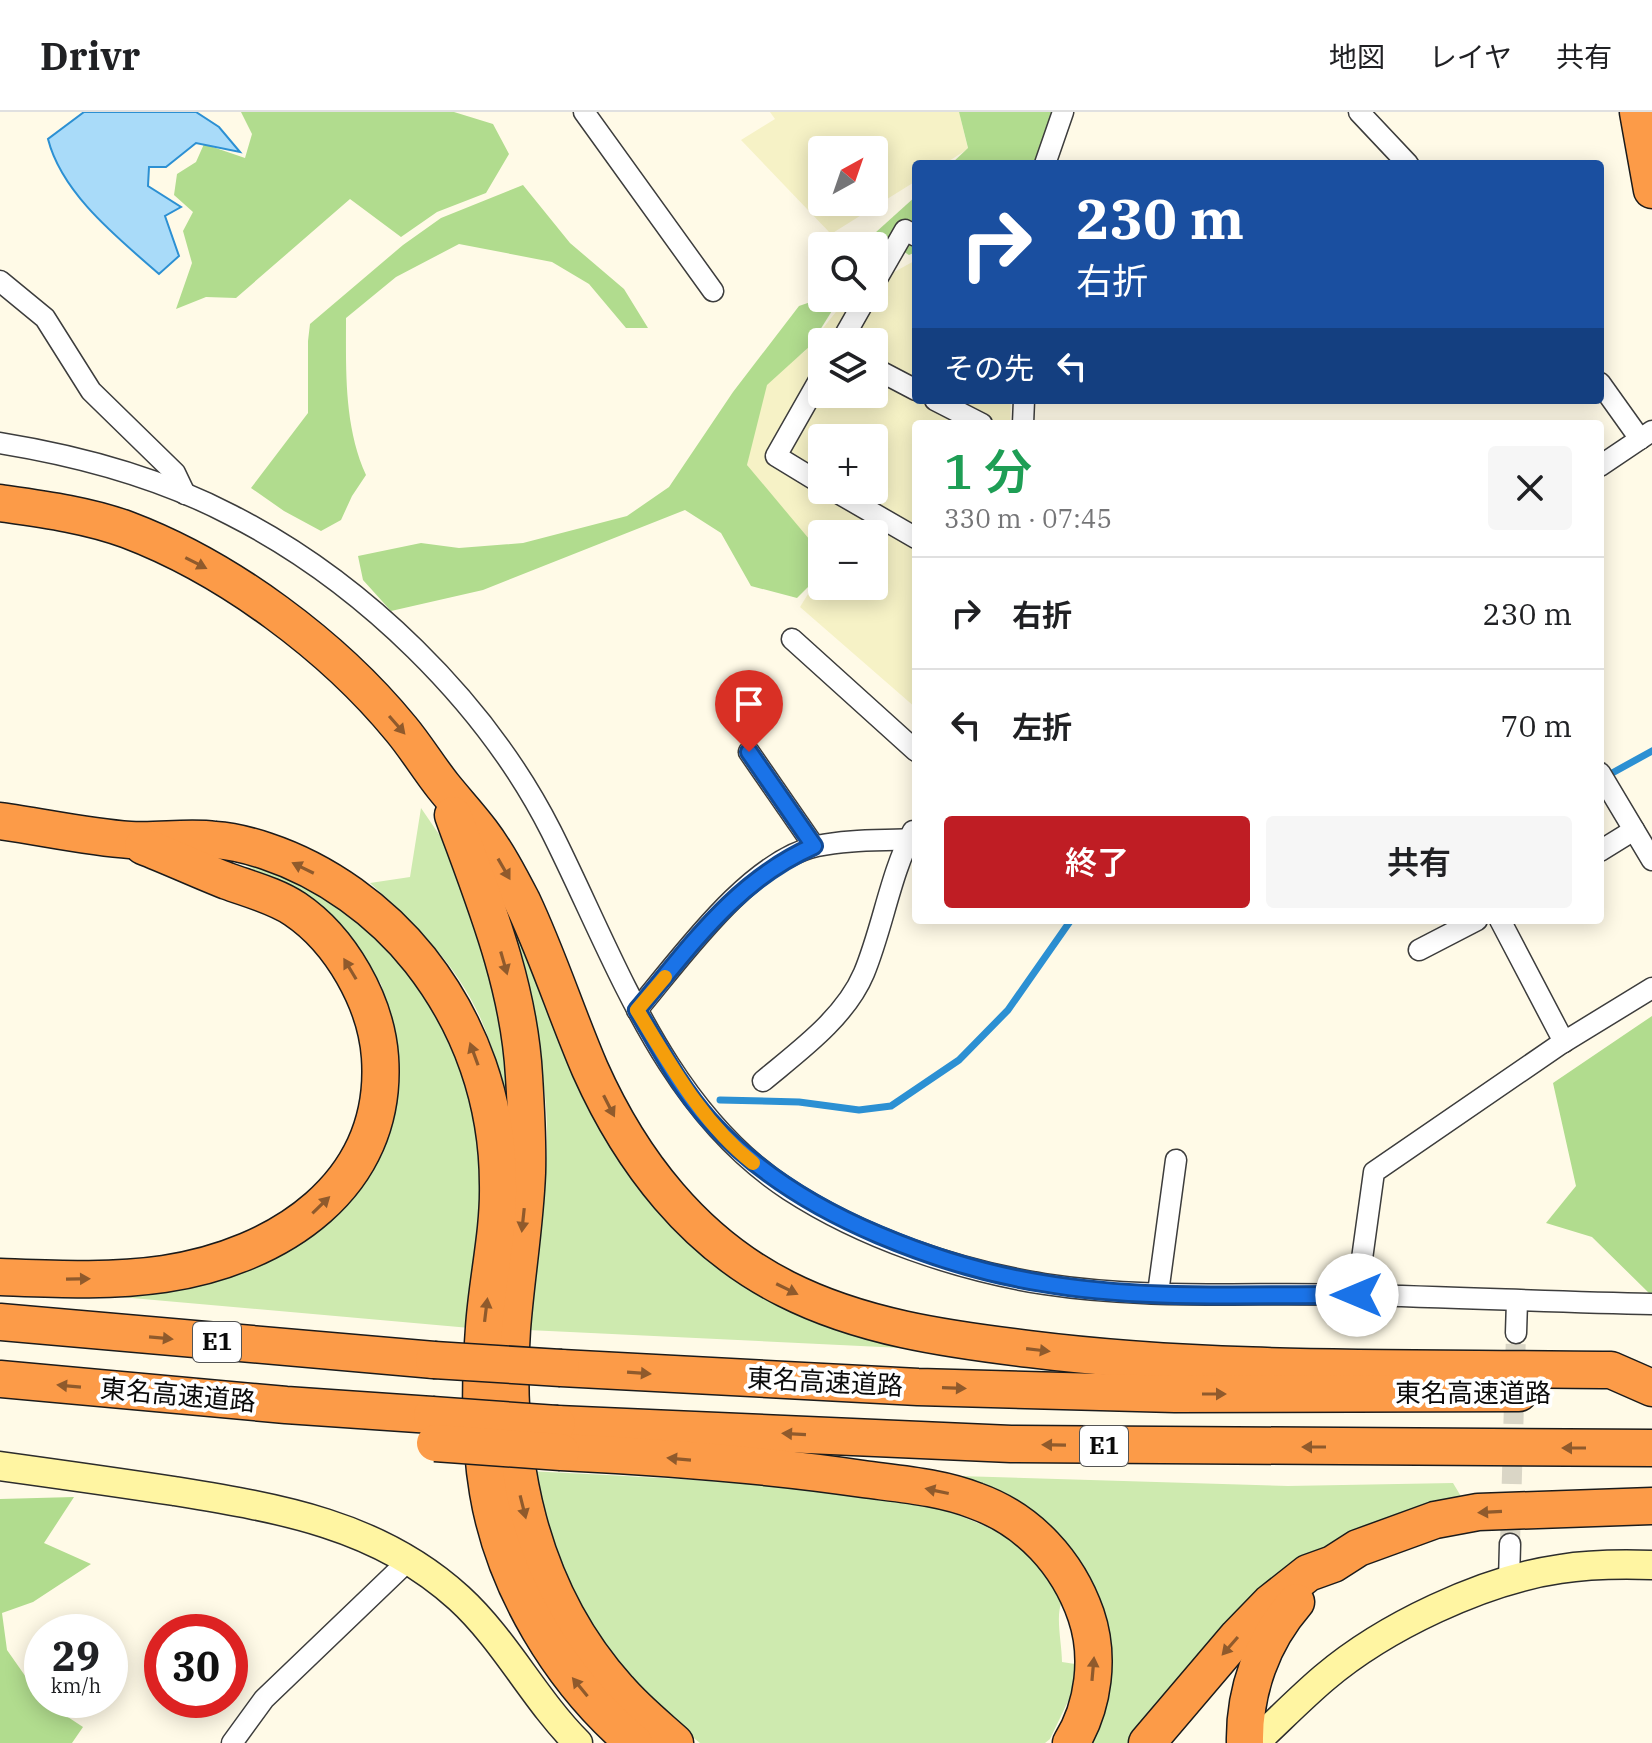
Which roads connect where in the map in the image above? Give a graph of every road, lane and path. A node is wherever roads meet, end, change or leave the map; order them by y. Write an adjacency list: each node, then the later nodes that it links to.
1 (584, 112): 11 (street)
2 (1063, 112): 5 (street)
3 (1359, 112): 6 (street)
4 (1638, 112): 7 (highway)
5 (1046, 160)
6 (1404, 160)
7 (1652, 190)
8 (912, 234): 9 (street)
9 (888, 260)
10 (0, 281): 22 (street)
11 (713, 291)
12 (888, 375): 13 (street)
13 (912, 388)
14 (1604, 388): 18 (street)
15 (808, 400): 21 (street)
16 (943, 404): 17 (street)
17 (974, 420)
18 (1646, 435): 20 (street)
19 (0, 443): 22 (street)
20 (1604, 463)
21 (808, 475)
22 (185, 494): 43 (street)
23 (0, 503): 30 (highway, one-way to 30)
24 (857, 504): 25 (street)
25 (912, 536)
26 (792, 639): 27 (street)
27 (912, 747)
28 (749, 752): 36 (street)
29 (1604, 780): 32 (street)
30 (441, 784): 55 (highway, one-way to 55); 69 (highway, one-way to 69)
31 (0, 821): 35 (highway)
32 (1634, 830): 37 (street); 38 (street)
33 (912, 835): 36 (street)
34 (912, 838): 45 (street)
35 (131, 840): 47 (highway, one-way to 35); 68 (highway, one-way to 35)
36 (814, 846): 43 (street)
37 (1604, 849)
38 (1652, 860)
39 (1469, 924): 41 (street)
40 (1502, 924): 44 (street)
41 (1419, 950)
42 (1652, 988): 44 (street)
43 (637, 1010): 48 (street)
44 (1564, 1042): 49 (street)
45 (763, 1081)
46 (1176, 1160): 48 (street)
47 (0, 1277)
48 (1158, 1293): 49 (street)
49 (1357, 1295): 50 (street)
50 (1517, 1301): 51 (street); 53 (street)
51 (1652, 1304)
52 (0, 1322): 55 (highway, 東名高速道路 / E1, one-way to 55, bridge)
53 (1516, 1333)
54 (0, 1379): 56 (highway, 東名高速道路 / E1, one-way to 54, bridge)
55 (1652, 1390)
56 (559, 1438): 57 (highway, 東名高速道路 / E1, one-way to 56); 70 (highway, one-way to 56)
57 (1652, 1448)
58 (0, 1466): 61 (street)
59 (1652, 1506): 62 (highway, one-way to 62)
60 (1510, 1544): 64 (street)
61 (409, 1560): 66 (street); 67 (street)
62 (1333, 1564): 65 (highway); 71 (highway, one-way to 71)
63 (1652, 1565): 64 (street)
64 (1509, 1581): 65 (street)
65 (1256, 1738)
66 (232, 1743)
67 (578, 1743)
68 (634, 1743)
69 (675, 1743)
70 (1071, 1743)
71 (1147, 1743)

